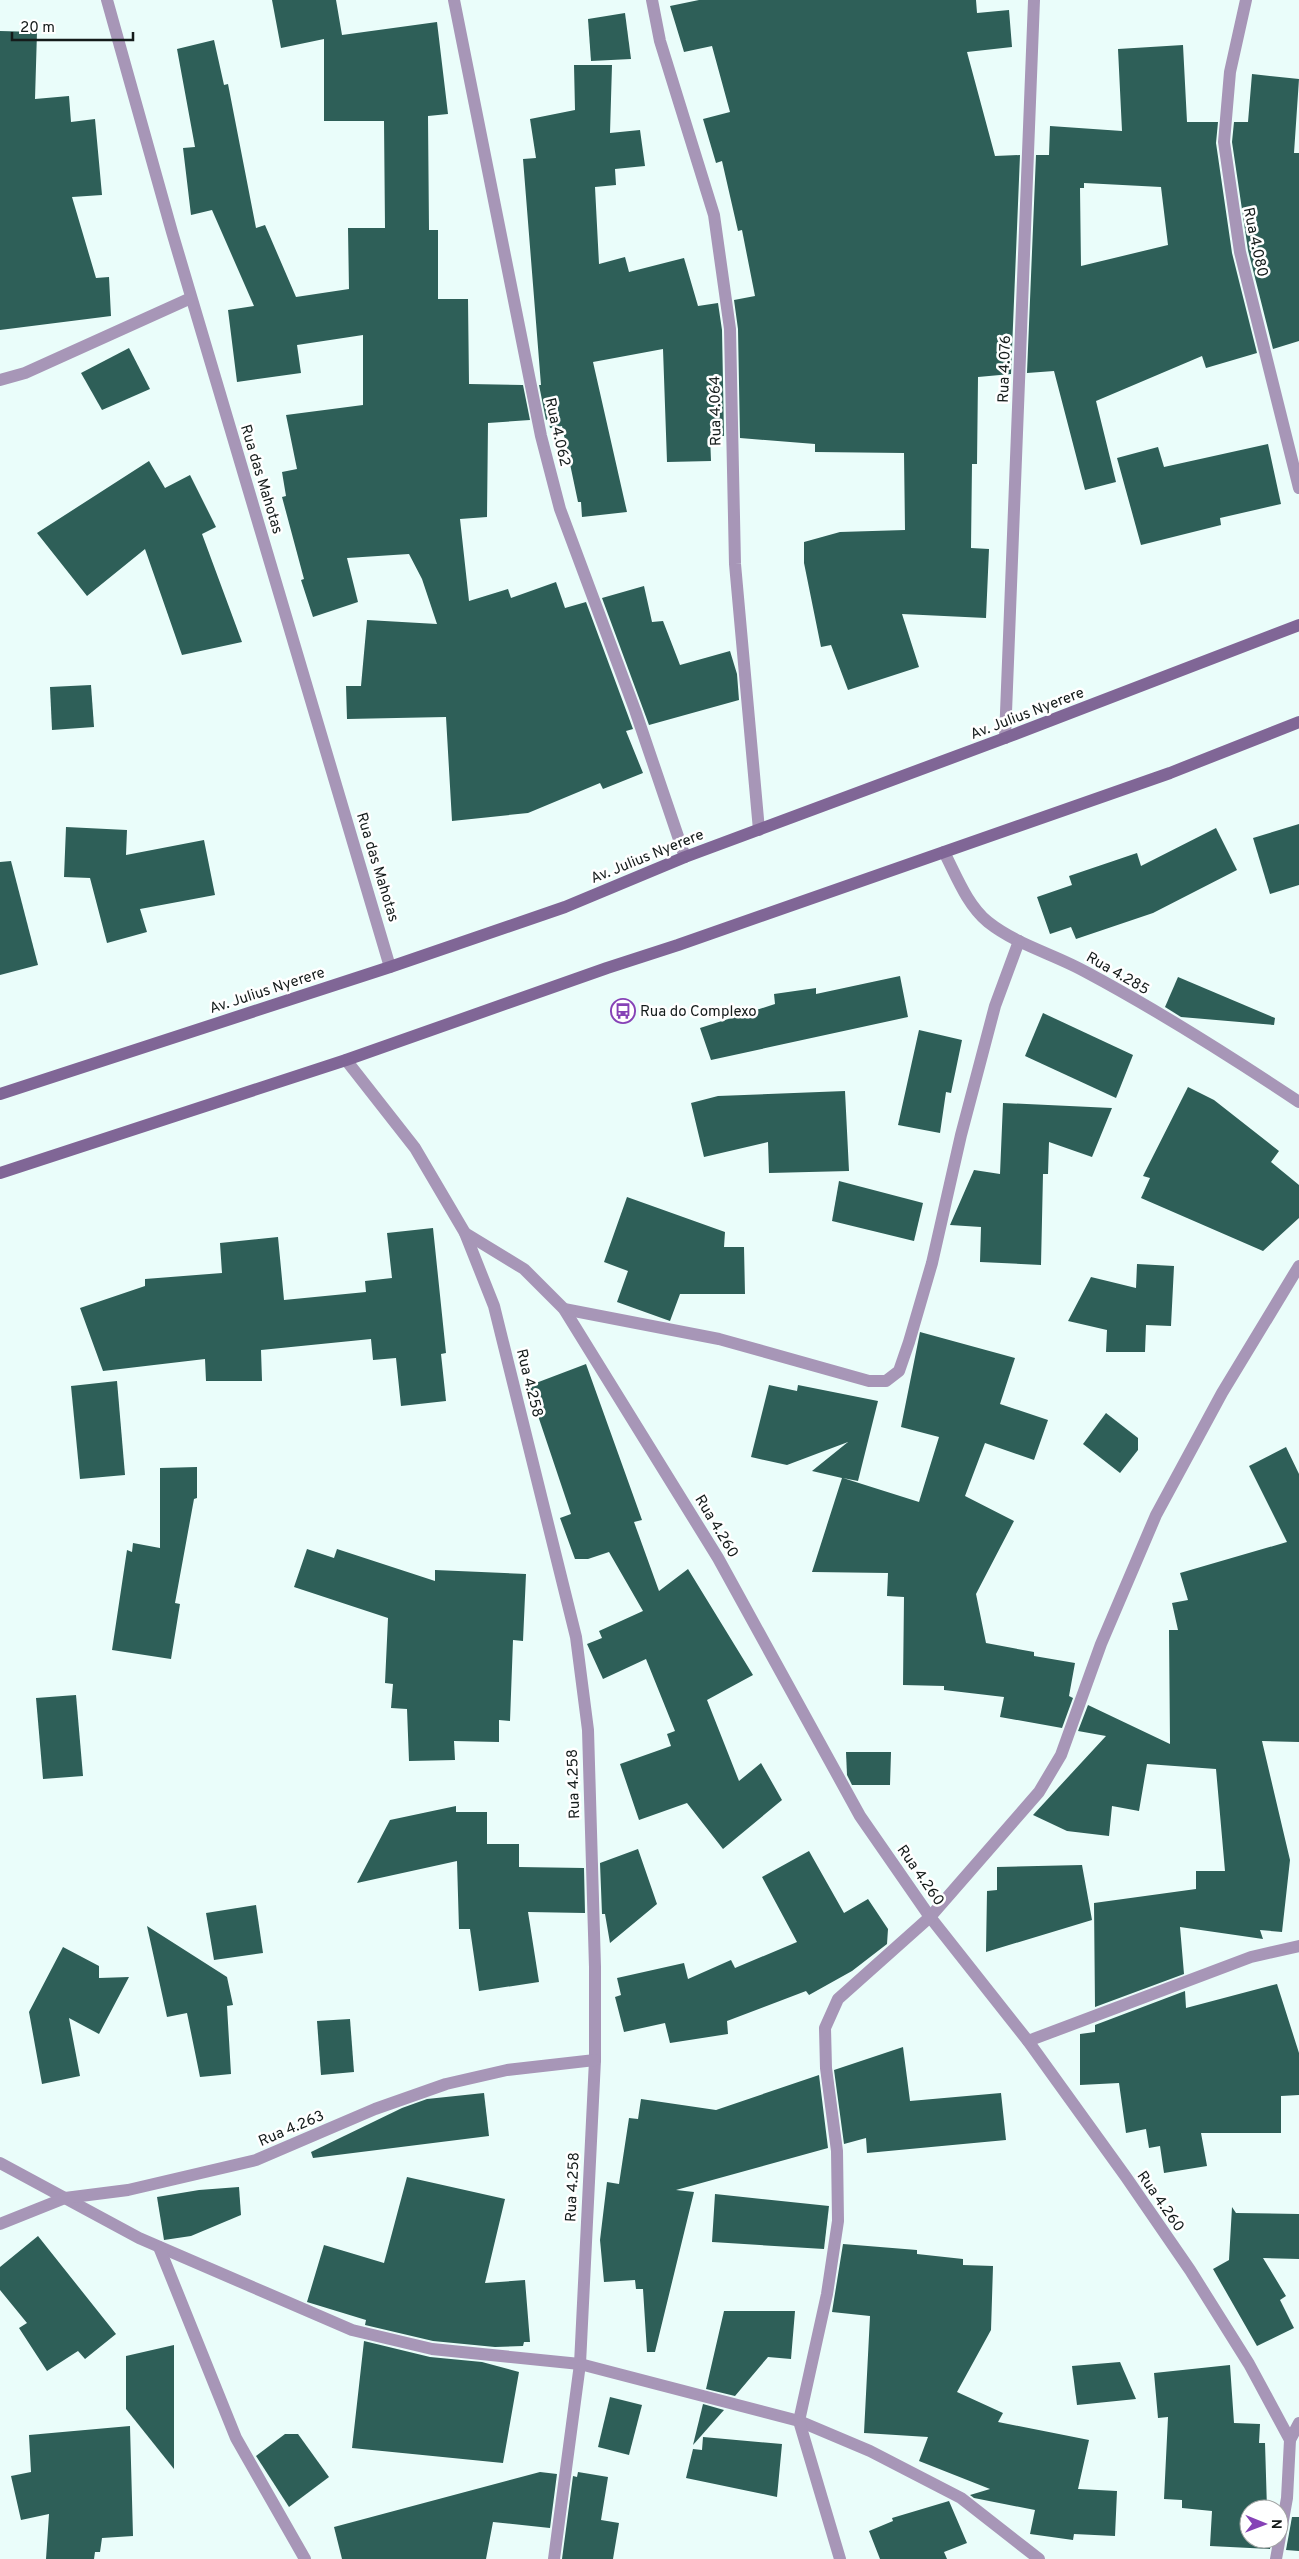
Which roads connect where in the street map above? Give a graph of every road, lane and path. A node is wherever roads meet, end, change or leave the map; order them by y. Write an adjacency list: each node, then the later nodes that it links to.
1 (107, 0): 6 (street, Rua das Mahotas)
2 (454, 0): 14 (street, Rua 4.062)
3 (652, 0): 12 (street, Rua 4.064)
4 (1034, 0): 11 (street, Rua 4.076)
5 (1246, 0): 8 (street, Rua 4.080)
6 (191, 298): 7 (street); 16 (street, Rua das Mahotas)
7 (0, 380)
8 (1299, 488)
9 (1299, 625): 11 (main road, Av. Julius Nyerere)
10 (1299, 722): 13 (main road)
11 (1005, 738): 12 (main road, Av. Julius Nyerere)
12 (759, 830): 14 (main road, Av. Julius Nyerere)
13 (944, 852): 15 (street, Rua 4.285); 17 (main road)
14 (685, 857): 16 (main road, Av. Julius Nyerere)
15 (1019, 941): 19 (street, Rua 4.285); 23 (street)
16 (390, 967): 18 (main road, Av. Julius Nyerere)
17 (346, 1060): 20 (main road); 21 (street, Rua 4.258)
18 (0, 1094)
19 (1299, 1102)
20 (0, 1173)
21 (465, 1233): 23 (street, Rua 4.260); 27 (street, Rua 4.258)
22 (1299, 1266): 24 (street)
23 (564, 1309): 24 (street, Rua 4.260)
24 (930, 1917): 26 (street, Rua 4.260); 33 (street)
25 (1299, 1946): 26 (street)
26 (1028, 2041): 35 (street, Rua 4.260)
27 (595, 2060): 29 (street, Rua 4.263); 32 (street, Rua 4.258)
28 (0, 2162): 29 (street)
29 (65, 2198): 30 (street, Rua 4.263); 31 (street)
30 (0, 2224)
31 (159, 2246): 32 (street); 36 (street)
32 (580, 2364): 33 (street); 37 (street, Rua 4.258)
33 (799, 2420): 38 (street); 39 (street)
34 (1299, 2423): 35 (street)
35 (1290, 2440): 40 (street)
36 (305, 2559)
37 (554, 2559)
38 (840, 2559)
39 (1039, 2559)
40 (1276, 2559)

